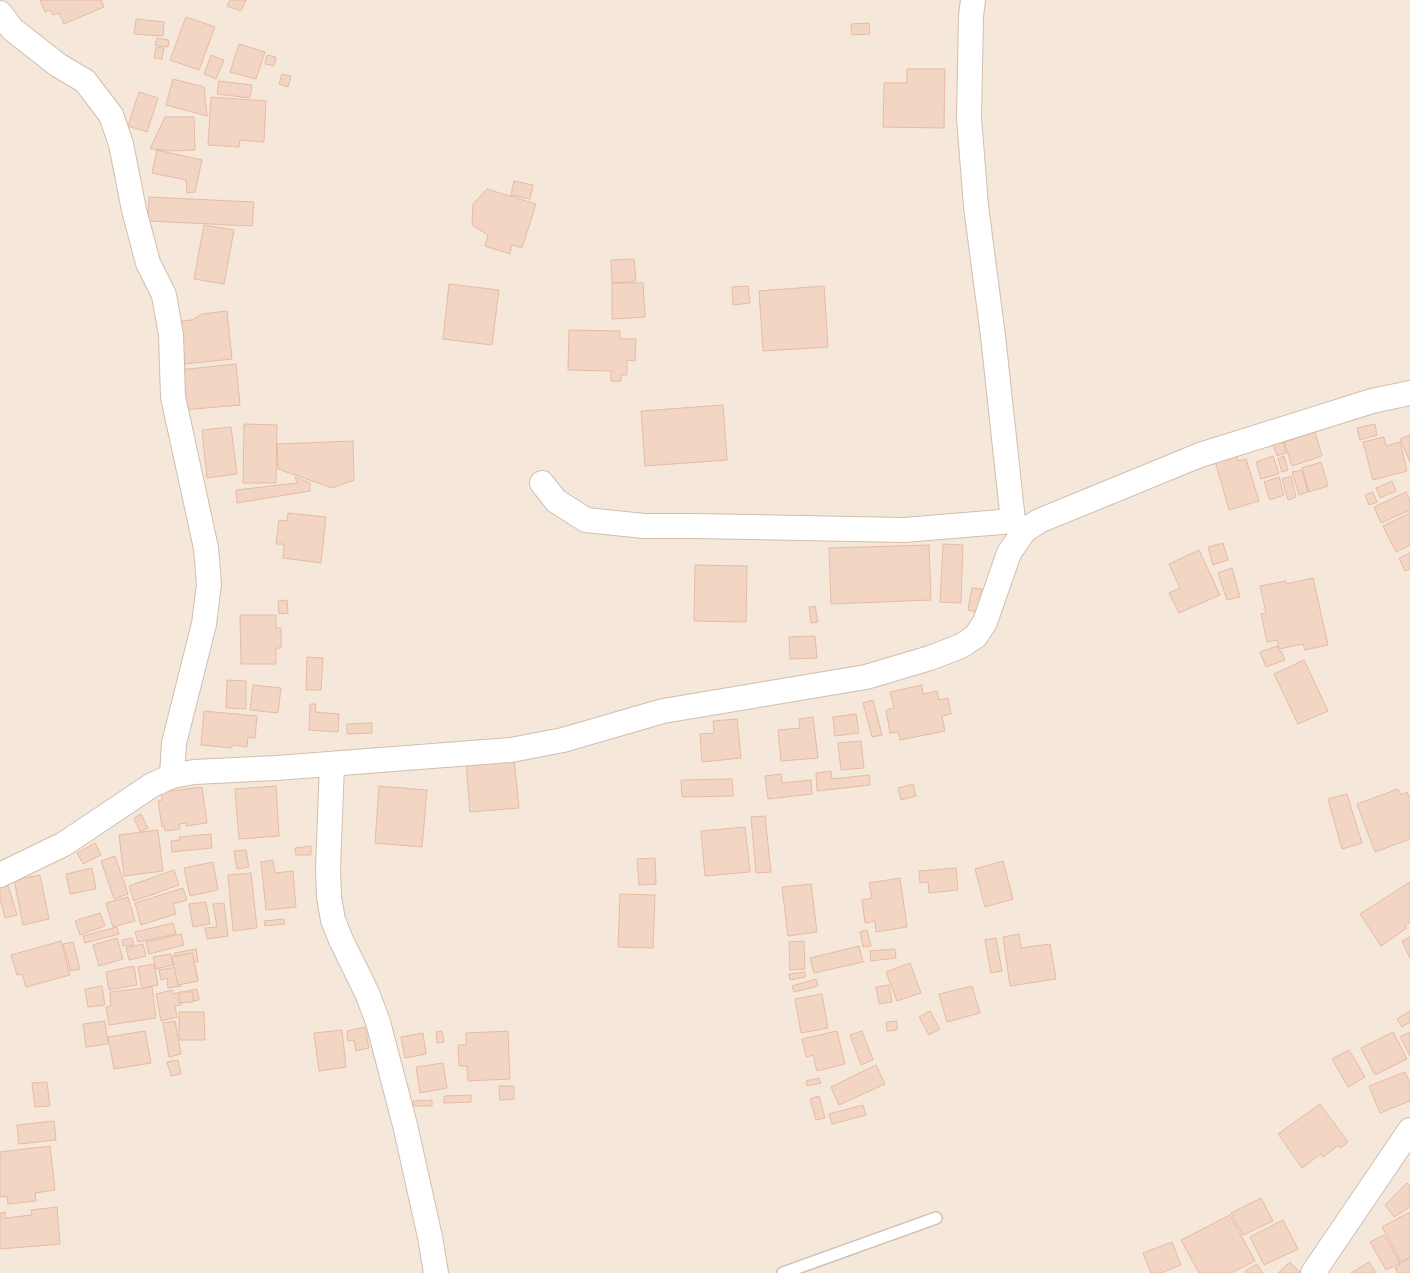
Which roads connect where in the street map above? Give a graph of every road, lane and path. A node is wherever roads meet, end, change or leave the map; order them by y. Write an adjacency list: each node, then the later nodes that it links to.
1 (973, 0): 5 (street)
2 (0, 14): 7 (street)
3 (1410, 393): 5 (street)
4 (542, 483): 5 (street)
5 (1018, 526): 6 (street)
6 (332, 764): 7 (street); 11 (street)
7 (172, 776): 8 (street)
8 (0, 875)
9 (1410, 1130): 13 (street)
10 (936, 1218): 12 (lane)
11 (436, 1273)
12 (783, 1273)
13 (1313, 1273)

